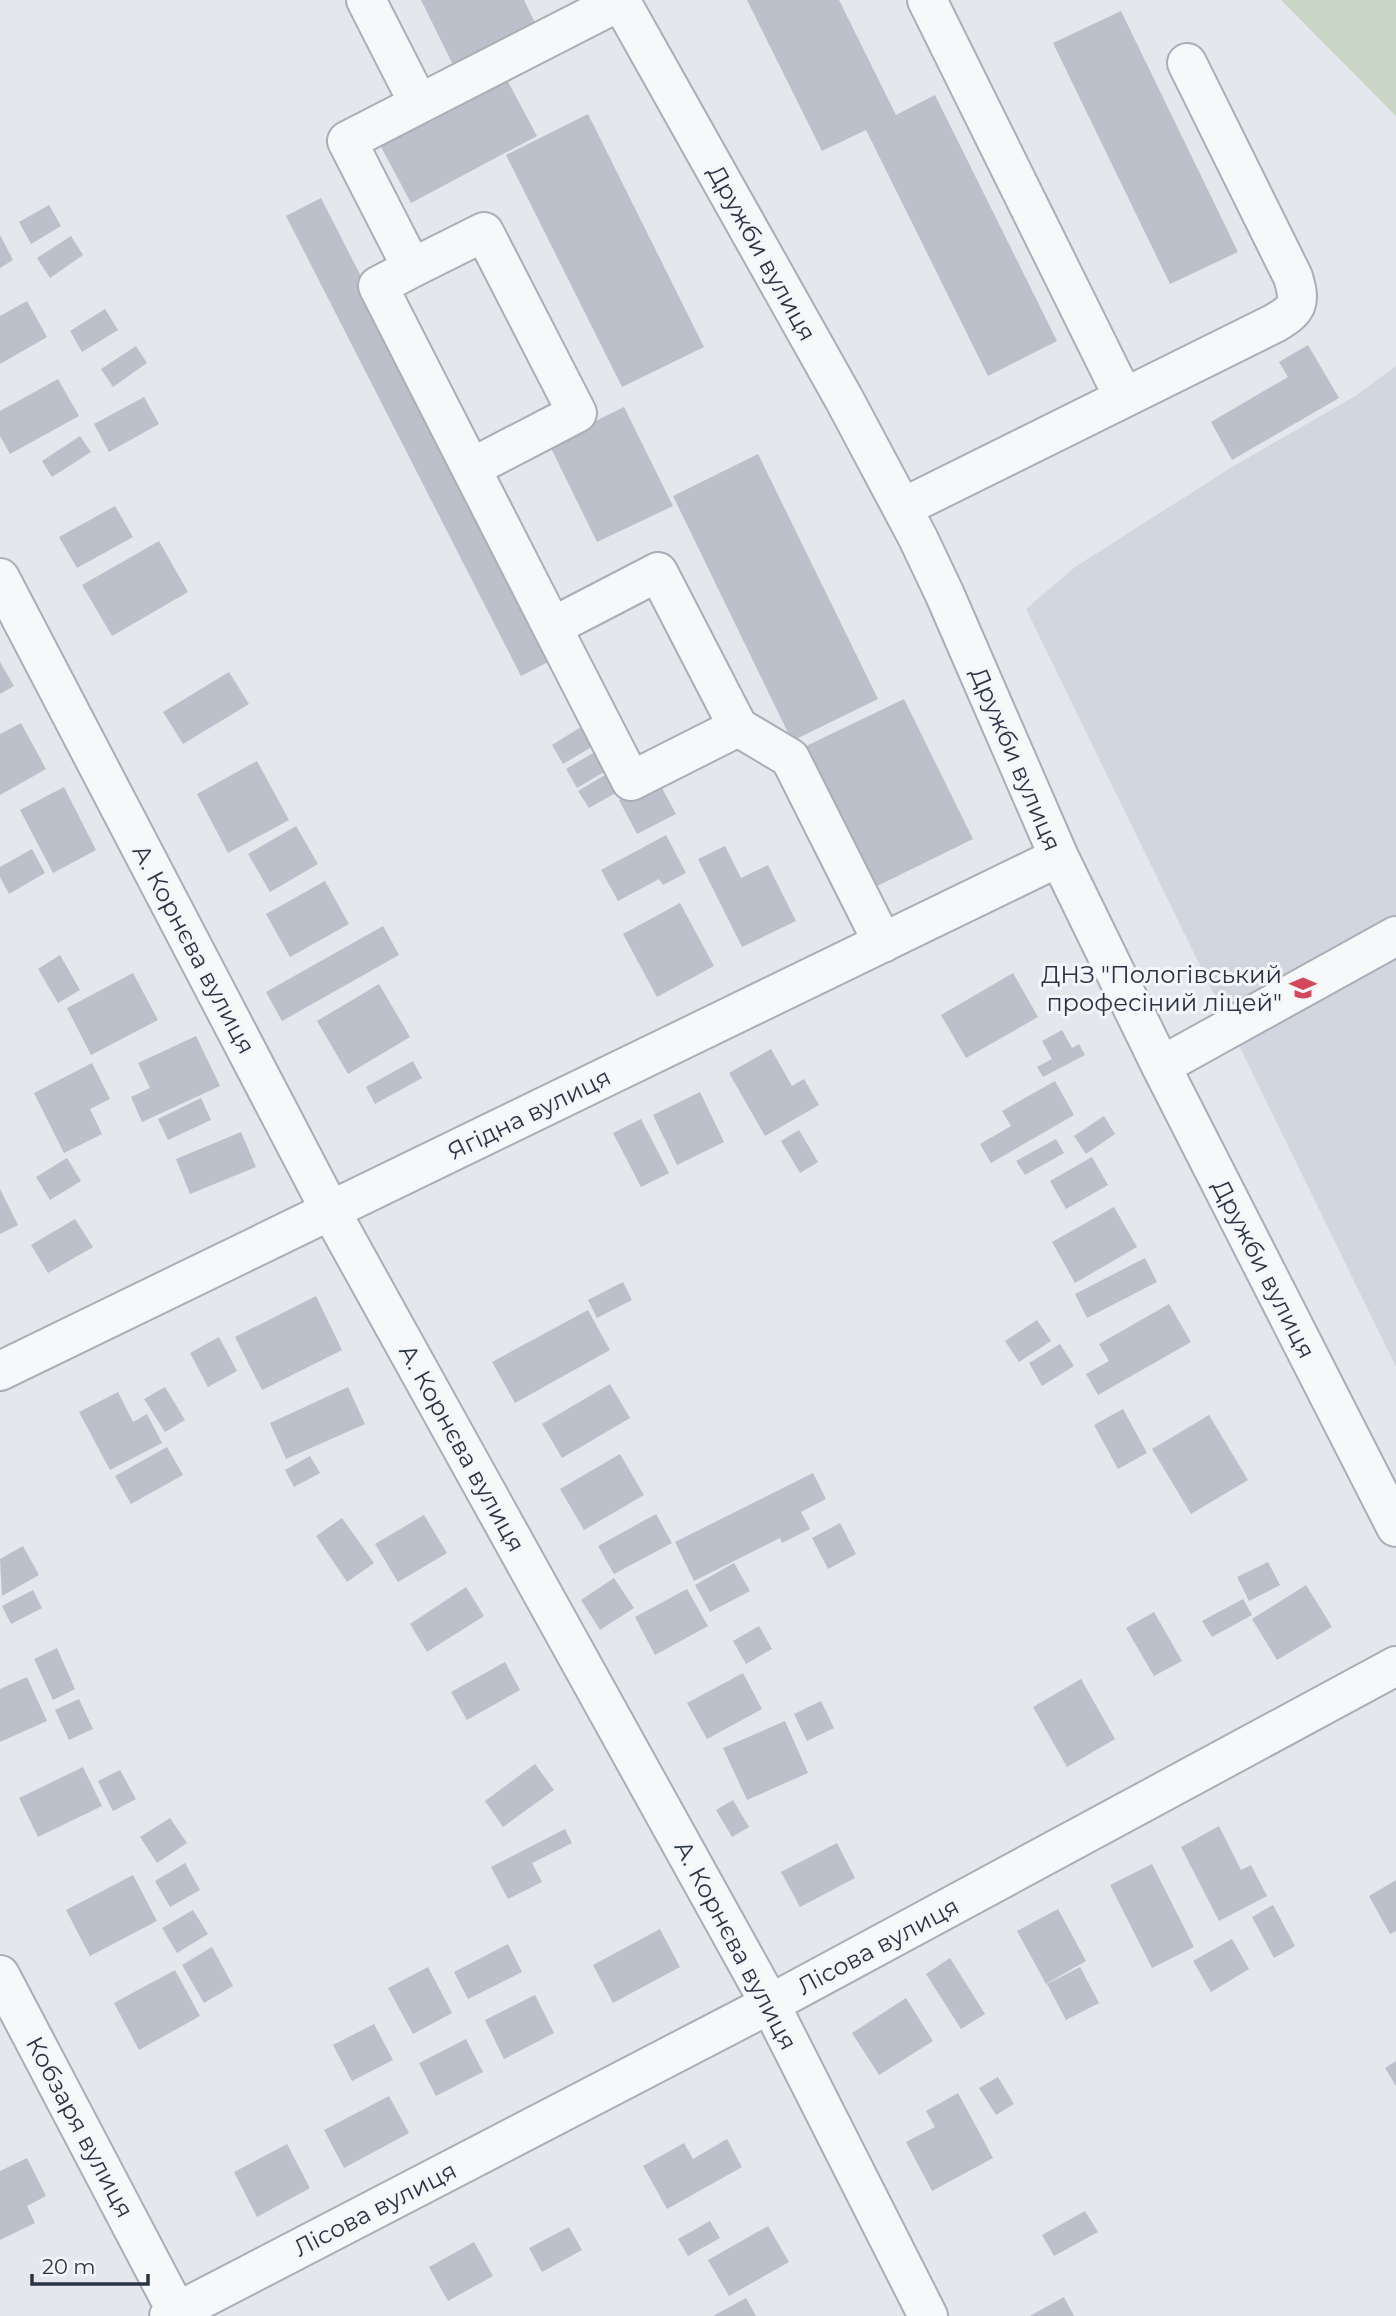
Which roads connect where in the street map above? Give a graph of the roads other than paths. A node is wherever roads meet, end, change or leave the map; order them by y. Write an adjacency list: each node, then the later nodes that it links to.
1 (366, 0): 5 (street)
2 (927, 0): 7 (street)
3 (620, 1): 5 (street); 9 (street, Дружби вулиця)
4 (1187, 63): 7 (street)
5 (419, 104): 6 (street)
6 (412, 268): 8 (street); 8 (street)
7 (1124, 398): 9 (street)
8 (471, 468): 11 (street)
9 (902, 508): 13 (street, Дружби вулиця)
10 (0, 579): 17 (street, А. Корнєва вулиця)
11 (552, 627): 12 (street); 12 (street)
12 (738, 727): 15 (street)
13 (1059, 857): 15 (street, Ягідна вулиця); 16 (street, Дружби вулиця)
14 (1396, 936): 16 (street)
15 (883, 943): 17 (street, Ягідна вулиця)
16 (1161, 1066): 19 (street, Дружби вулиця)
17 (330, 1210): 18 (street, Ягідна вулиця); 22 (street, А. Корнєва вулиця)
18 (0, 1371)
19 (1396, 1527)
20 (1396, 1665): 22 (street, Лісова вулиця)
21 (0, 1975): 23 (street, Кобзаря вулиця)
22 (770, 2004): 23 (street, Лісова вулиця); 24 (street, А. Корнєва вулиця)
23 (175, 2315)
24 (928, 2316)

